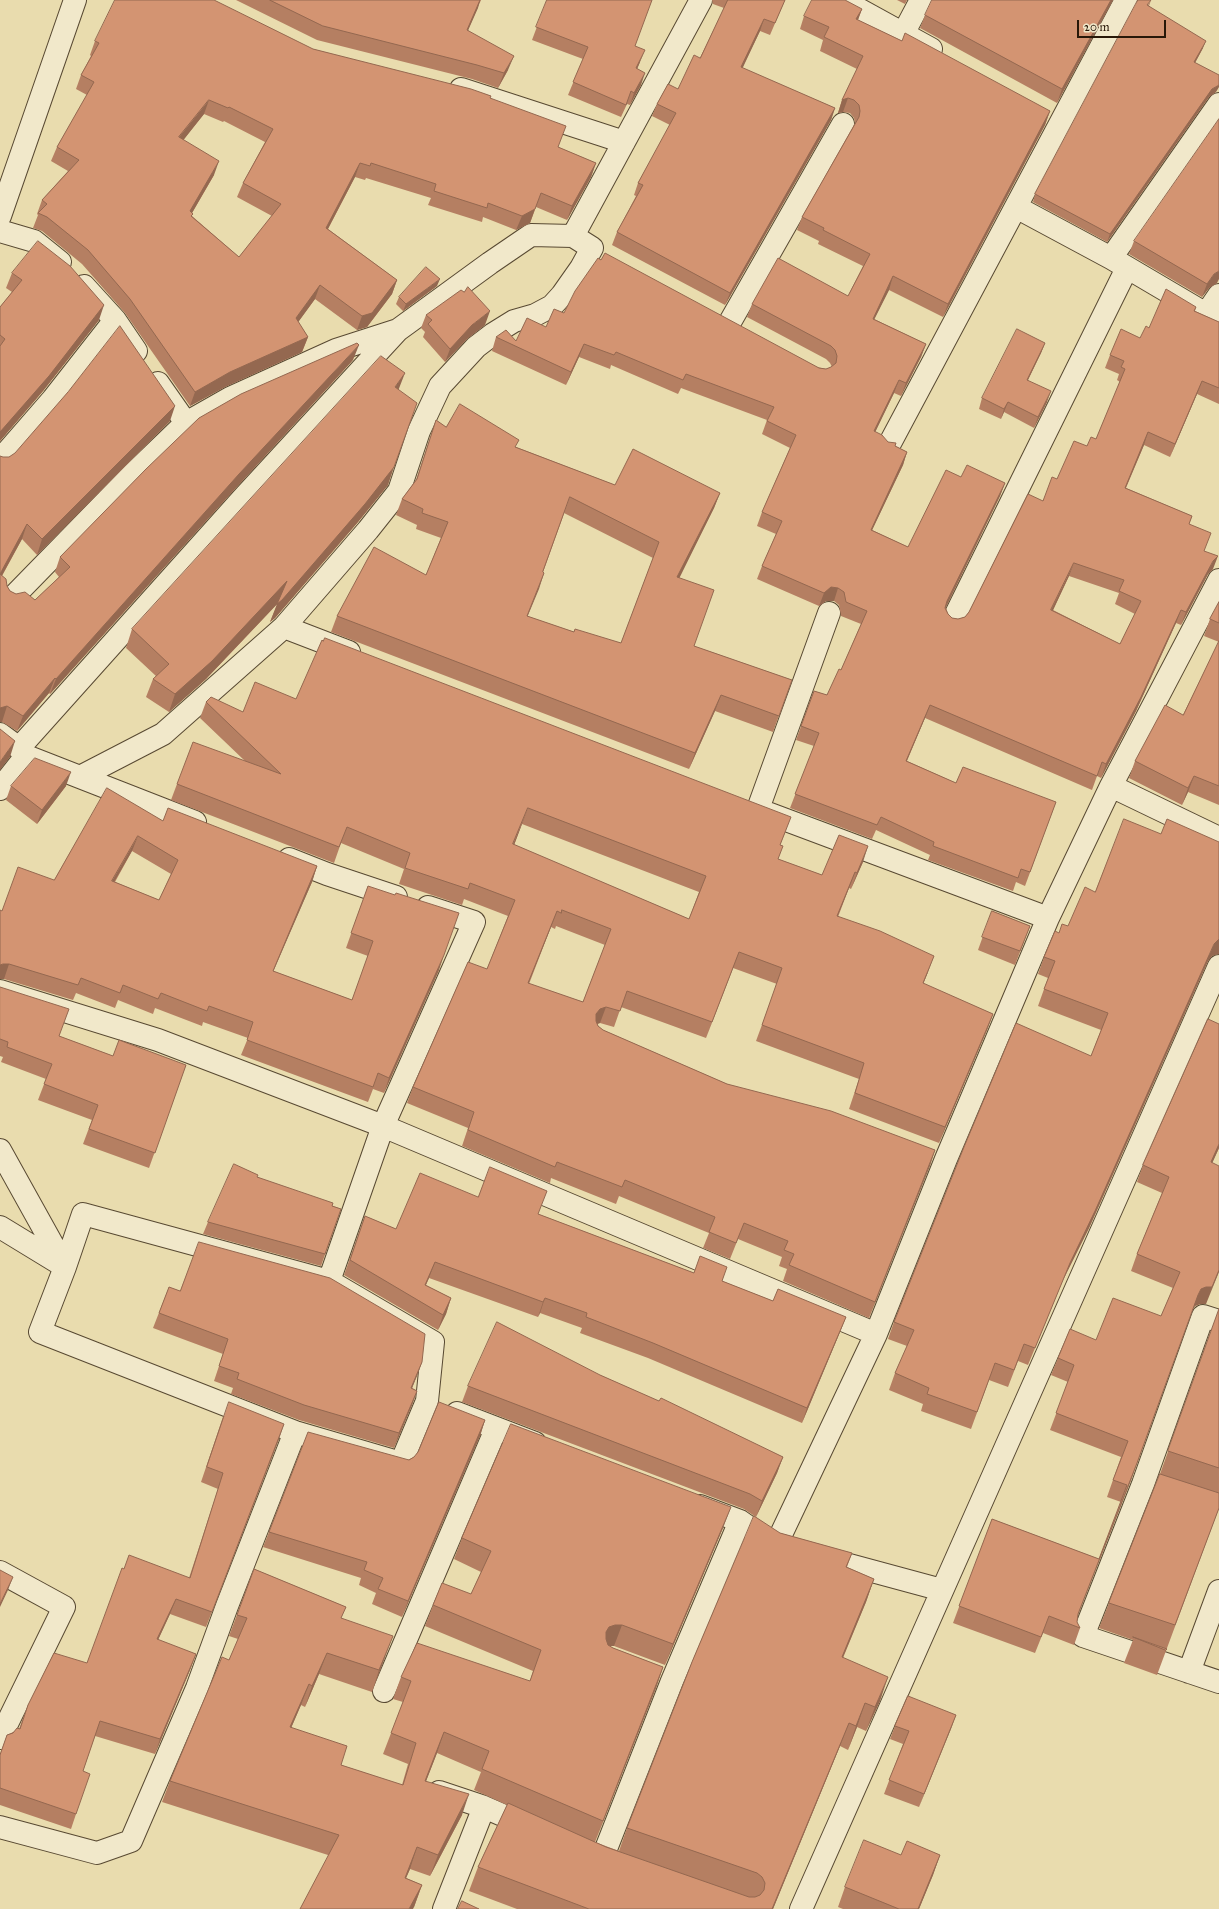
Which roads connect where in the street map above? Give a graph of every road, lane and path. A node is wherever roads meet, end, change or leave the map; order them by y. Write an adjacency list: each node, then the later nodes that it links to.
1 (74, 0): 15 (street)
2 (701, 0): 13 (street)
3 (842, 0): 6 (street)
4 (921, 0): 6 (street)
5 (1126, 0): 11 (street)
6 (903, 34): 7 (street)
7 (952, 60)
8 (440, 83): 13 (street)
9 (1219, 104): 20 (street)
10 (1042, 109): 11 (street)
11 (1063, 120): 14 (street)
12 (843, 124): 25 (street)
13 (624, 142): 17 (street)
14 (1016, 207): 20 (street); 29 (street)
15 (0, 216)
16 (0, 231): 24 (street)
17 (573, 236): 18 (street); 26 (street)
18 (592, 248): 19 (street); 35 (street)
19 (613, 259)
20 (1119, 263): 23 (street); 34 (street)
21 (1219, 295): 23 (street)
22 (710, 311): 25 (street)
23 (1213, 316)
24 (115, 320): 28 (street); 30 (street)
25 (730, 322): 27 (street)
26 (398, 330): 28 (street); 38 (street)
27 (751, 333)
28 (186, 423): 32 (street)
29 (889, 445)
30 (0, 460)
31 (1219, 580): 40 (street)
32 (13, 597)
33 (829, 614): 43 (street)
34 (953, 620)
35 (284, 627): 36 (street); 39 (street)
36 (366, 659)
37 (0, 734): 38 (street)
38 (22, 752): 39 (street); 41 (street)
39 (80, 777): 44 (street)
40 (1111, 786): 45 (street); 47 (street)
41 (0, 789)
42 (736, 801): 43 (street)
43 (758, 810): 47 (street)
44 (211, 828)
45 (1219, 838)
46 (269, 851): 50 (street)
47 (1048, 918): 53 (street)
48 (1219, 966): 69 (street)
49 (0, 991): 50 (street)
50 (383, 1126): 56 (street); 58 (street)
51 (0, 1150): 55 (street)
52 (924, 1151): 53 (street)
53 (946, 1159): 58 (street)
54 (0, 1227): 55 (street)
55 (65, 1267): 56 (street); 61 (street)
56 (329, 1281): 59 (street)
57 (1219, 1321): 63 (street)
58 (876, 1334): 67 (street)
59 (427, 1401): 60 (street); 61 (street)
60 (496, 1429): 62 (street); 75 (street)
61 (295, 1432): 79 (street)
62 (555, 1451)
63 (1143, 1484): 64 (street); 71 (street)
64 (1164, 1491)
65 (681, 1498): 66 (street)
66 (740, 1521): 67 (street); 73 (street)
67 (776, 1546): 69 (street)
68 (0, 1572): 76 (street)
69 (942, 1590): 85 (street)
70 (1219, 1591): 71 (street)
71 (1189, 1672): 74 (street)
72 (652, 1674): 73 (street)
73 (672, 1681): 82 (street)
74 (1219, 1682)
75 (384, 1691)
76 (0, 1738)
77 (436, 1791): 78 (street)
78 (484, 1807): 80 (street); 84 (street)
79 (0, 1826)
80 (546, 1834)
81 (581, 1850): 82 (street)
82 (602, 1859): 83 (street)
83 (624, 1867)
84 (444, 1909)
85 (801, 1909)

